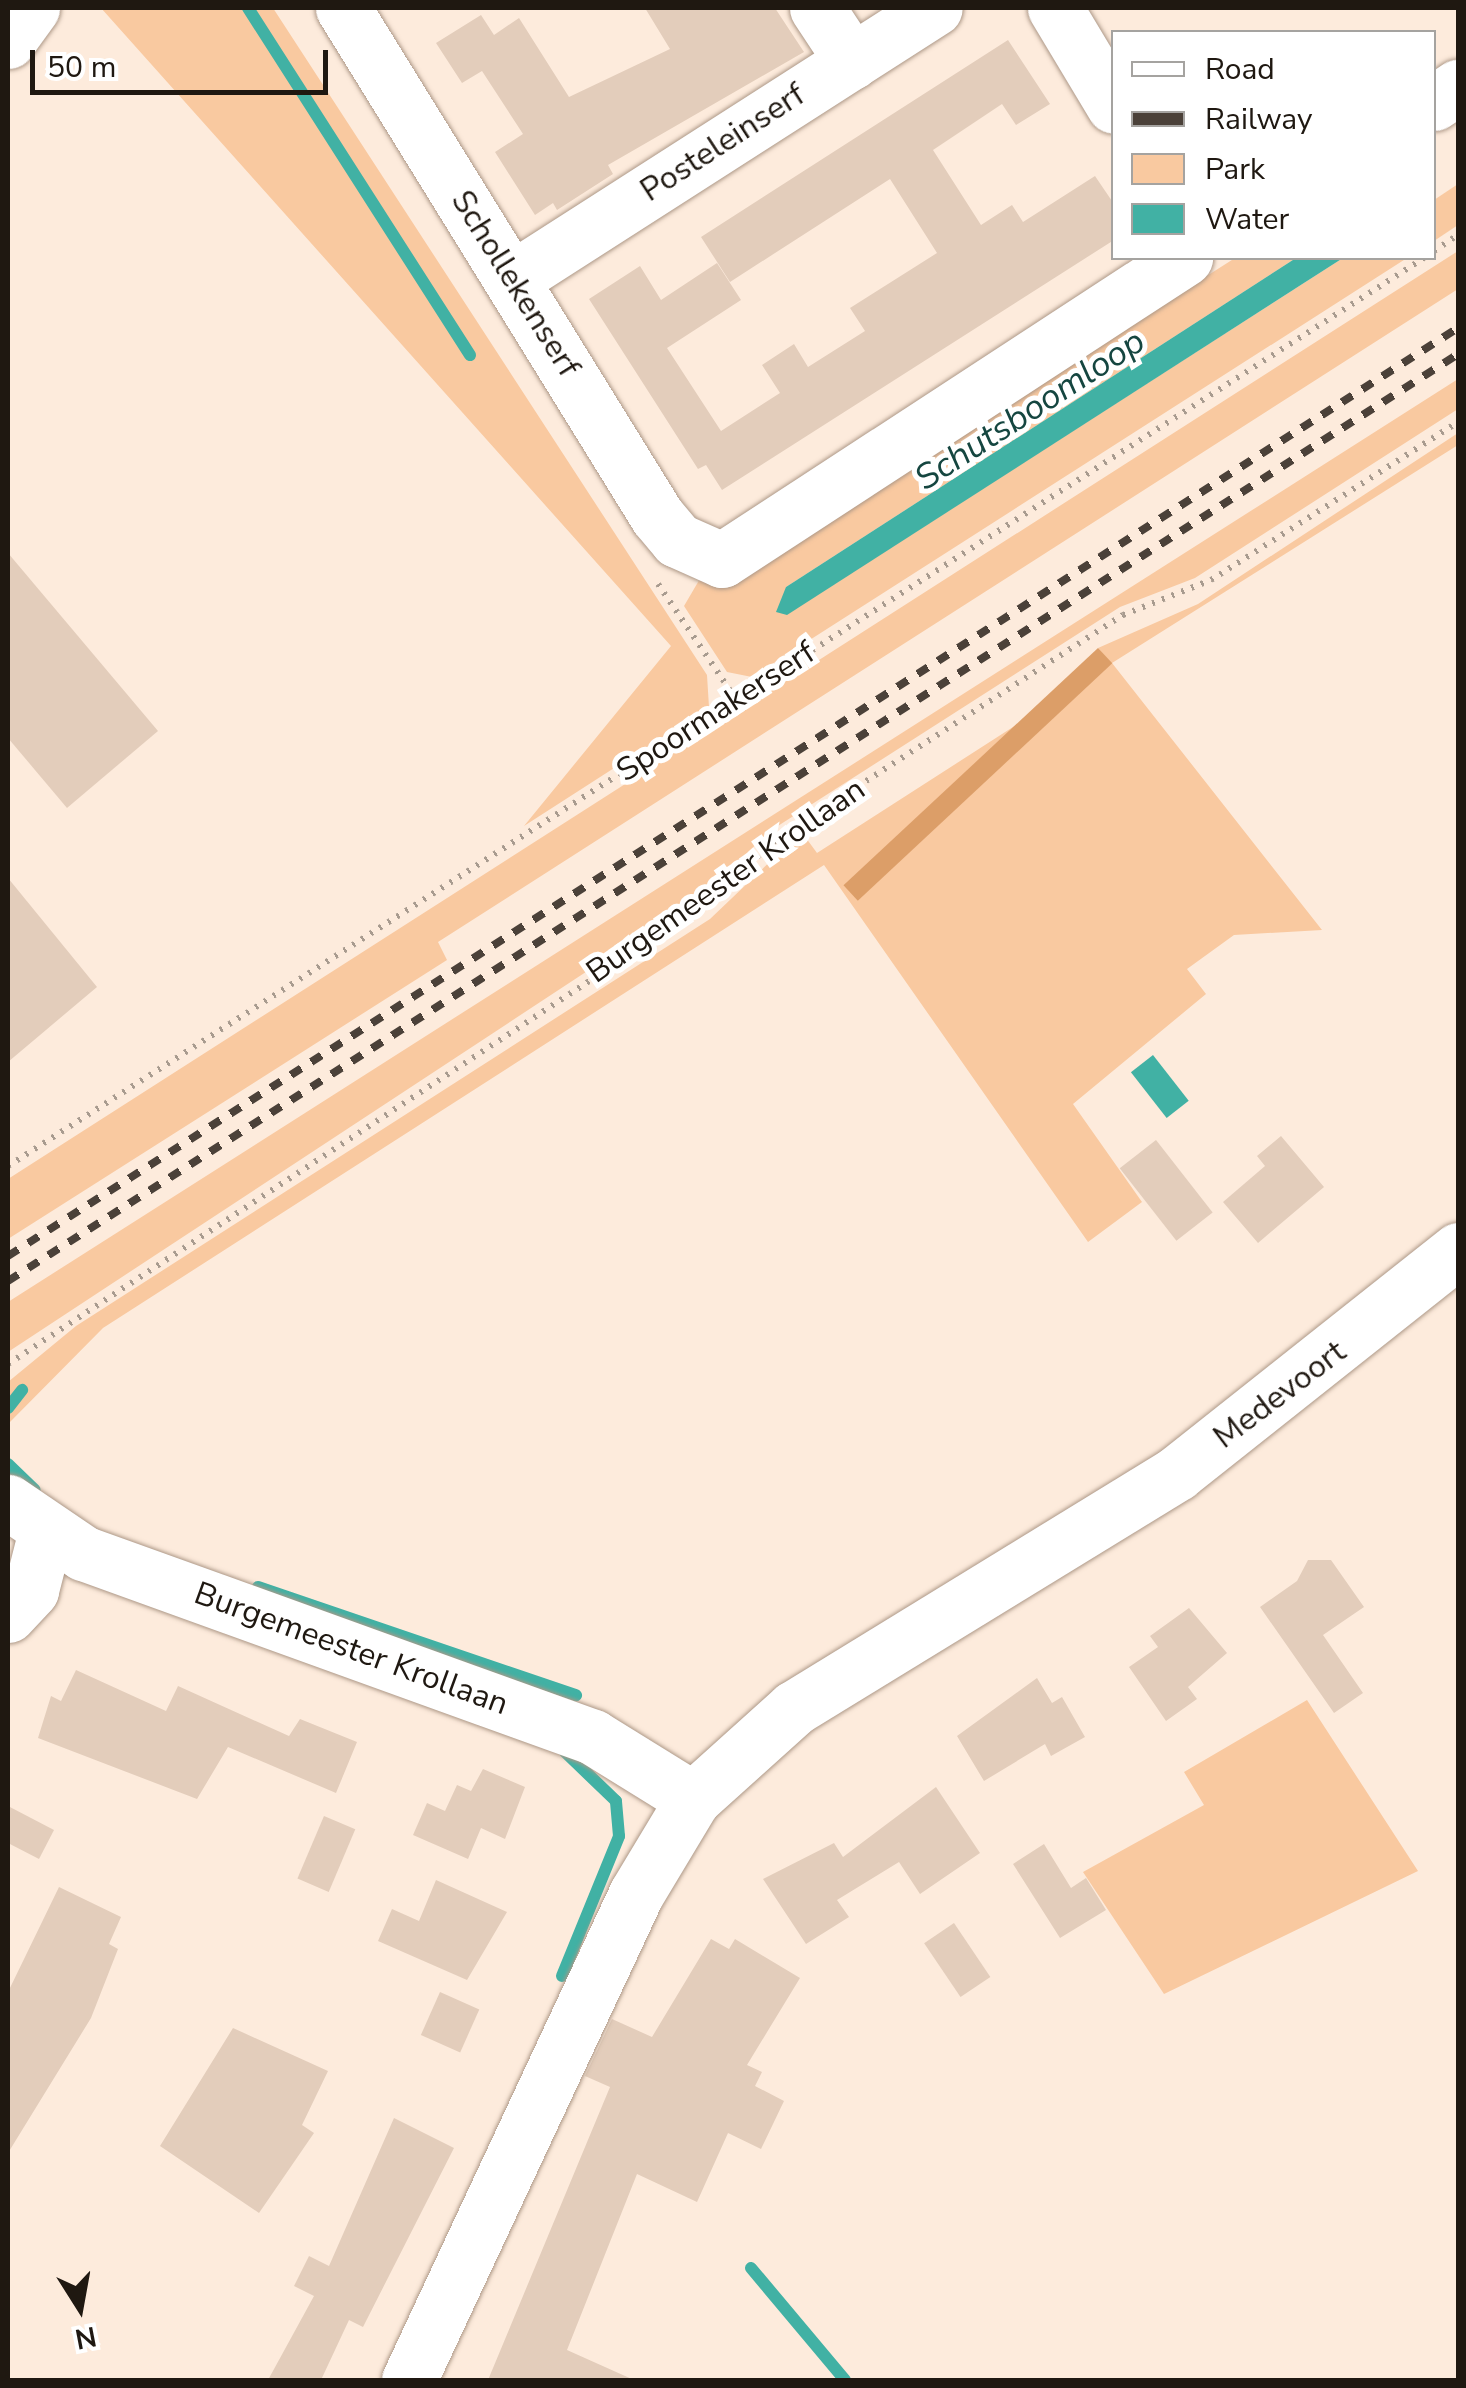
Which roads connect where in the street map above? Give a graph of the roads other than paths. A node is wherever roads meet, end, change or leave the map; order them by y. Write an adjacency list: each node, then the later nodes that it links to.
1 (32, 8): 6 (street)
2 (343, 8): 12 (street, Schollekenserf)
3 (817, 8): 7 (street)
4 (935, 8): 7 (street, Posteleinserf)
5 (1055, 8): 9 (street)
6 (8, 41)
7 (852, 61): 12 (street, Posteleinserf)
8 (1458, 87): 10 (street)
9 (1111, 101)
10 (1436, 102)
11 (1182, 260): 12 (street, Schollekenserf)
12 (512, 278)
13 (1458, 1250): 16 (street, Medevoort)
14 (26, 1517): 15 (street); 16 (street, Burgemeester Krollaan)
15 (8, 1615)
16 (693, 1799): 17 (street)
17 (409, 2380)

